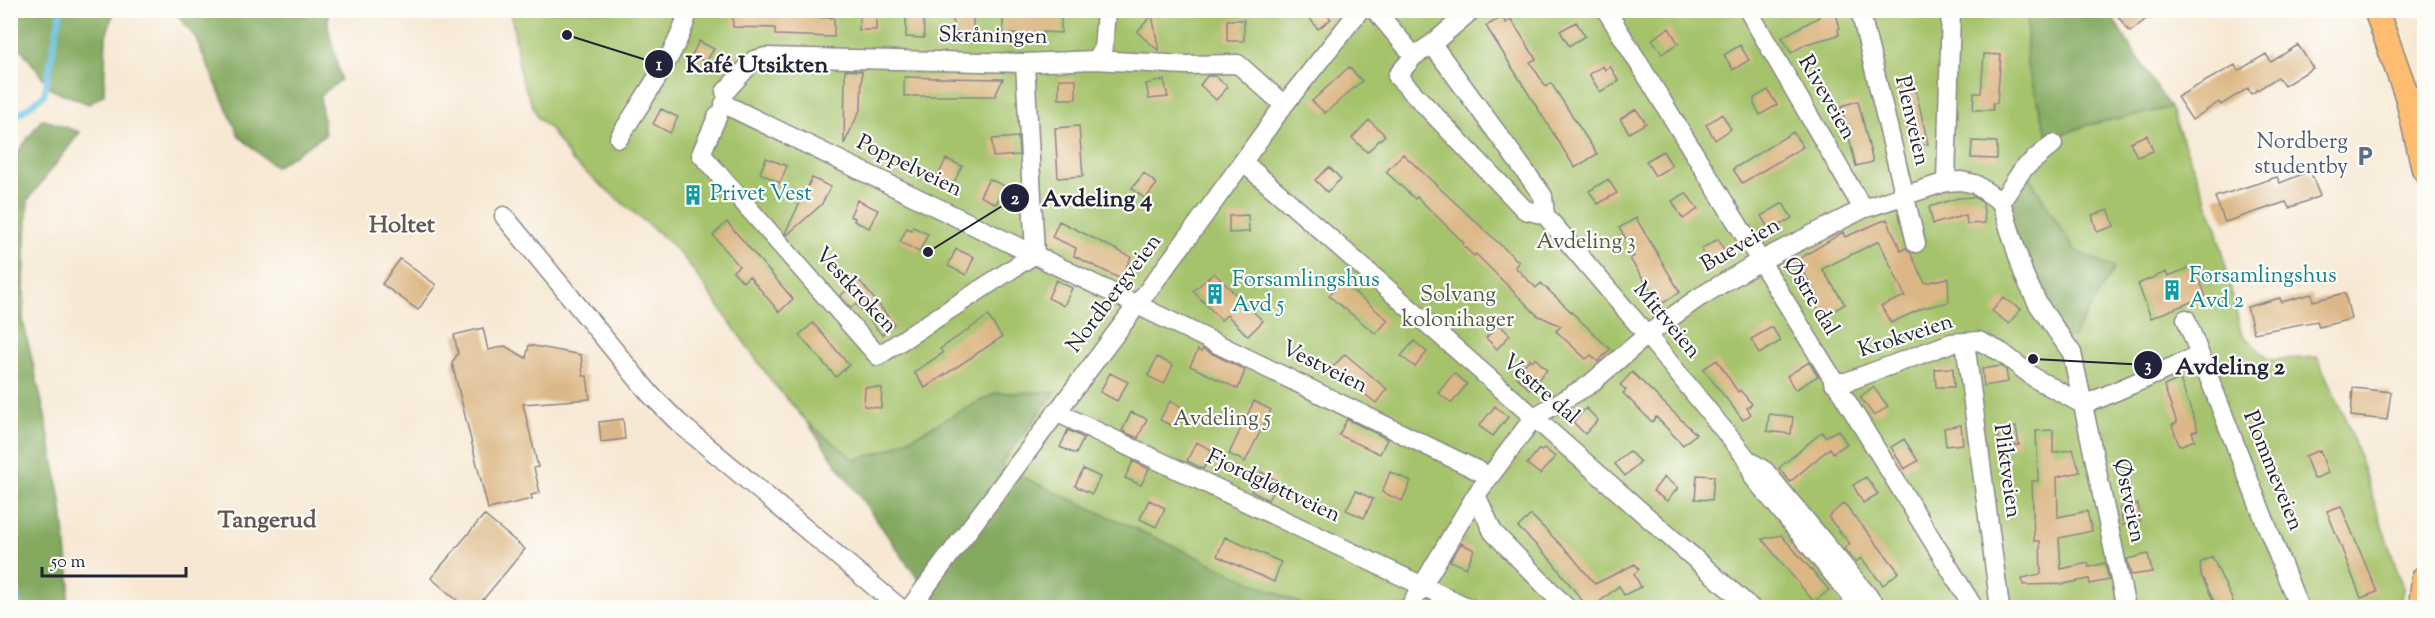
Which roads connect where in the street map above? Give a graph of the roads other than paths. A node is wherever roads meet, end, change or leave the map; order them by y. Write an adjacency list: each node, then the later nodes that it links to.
1 (688, 10): 17 (street)
2 (1106, 10): 13 (street)
3 (1360, 10): 16 (street, Nordbergveien)
4 (1375, 10): 12 (street)
5 (1473, 10): 11 (street)
6 (1606, 10): 29 (street, Østre dal)
7 (1748, 10): 24 (street, Riveveien)
8 (1860, 10): 22 (street, Plenveien)
9 (1951, 10): 21 (street)
10 (2376, 10): 20 (main road)
11 (1432, 44): 12 (street, Mittveien); 25 (street, Mittveien)
12 (1414, 56): 25 (street, Mittveien)
13 (1095, 60): 14 (street, Skråningen); 16 (street, Skråningen)
14 (1025, 63): 15 (street, Skråningen); 28 (street)
15 (722, 104): 28 (street, Poppelveien); 28 (street, Vestkroken)
16 (1284, 105): 19 (street, Nordbergveien)
17 (619, 138)
18 (2053, 144): 23 (street)
19 (1243, 162): 30 (street, Nordbergveien); 38 (street, Vestre dal)
20 (2424, 169)
21 (1946, 182): 22 (street, Bueveien); 23 (street, Bueveien)
22 (1904, 195): 24 (street, Bueveien); 27 (street, Plenveien)
23 (2001, 202): 36 (street)
24 (1863, 209): 29 (street, Bueveien)
25 (1545, 215): 32 (street, Mittveien)
26 (504, 216): 44 (street)
27 (1916, 243)
28 (1035, 254): 30 (street, Poppelveien)
29 (1760, 261): 32 (street, Bueveien); 35 (street, Østre dal)
30 (1138, 303): 37 (street, Nordbergveien); 40 (street, Vestveien)
31 (2186, 319): 34 (street, Plommeveien)
32 (1647, 335): 38 (street, Bueveien); 39 (street, Mittveien)
33 (1965, 342): 35 (street, Krokveien); 36 (street, Krokveien); 53 (street, Pliktveien)
34 (2200, 355): 36 (street); 55 (street, Plommeveien)
35 (1833, 382): 52 (street, Østre dal)
36 (2084, 405): 54 (street, Østveien)
37 (1056, 412): 43 (street, Fjordgløttveien); 45 (street, Nordbergveien)
38 (1534, 417): 40 (street, Bueveien); 49 (street, Vestre dal)
39 (1748, 460): 50 (street, Mittveien); 51 (street, Mittveien)
40 (1489, 476): 41 (street, Bueveien)
41 (1476, 495): 43 (street, Bueveien); 48 (street)
42 (2424, 578): 56 (main road)
43 (1422, 587): 46 (street, Bueveien); 47 (street, Fjordgløttveien)
44 (900, 608)
45 (909, 608)
46 (1409, 608)
47 (1469, 608)
48 (1567, 608)
49 (1751, 608)
50 (1861, 608)
51 (1878, 608)
52 (1974, 608)
53 (2000, 608)
54 (2126, 608)
55 (2299, 608)
56 (2421, 608)

